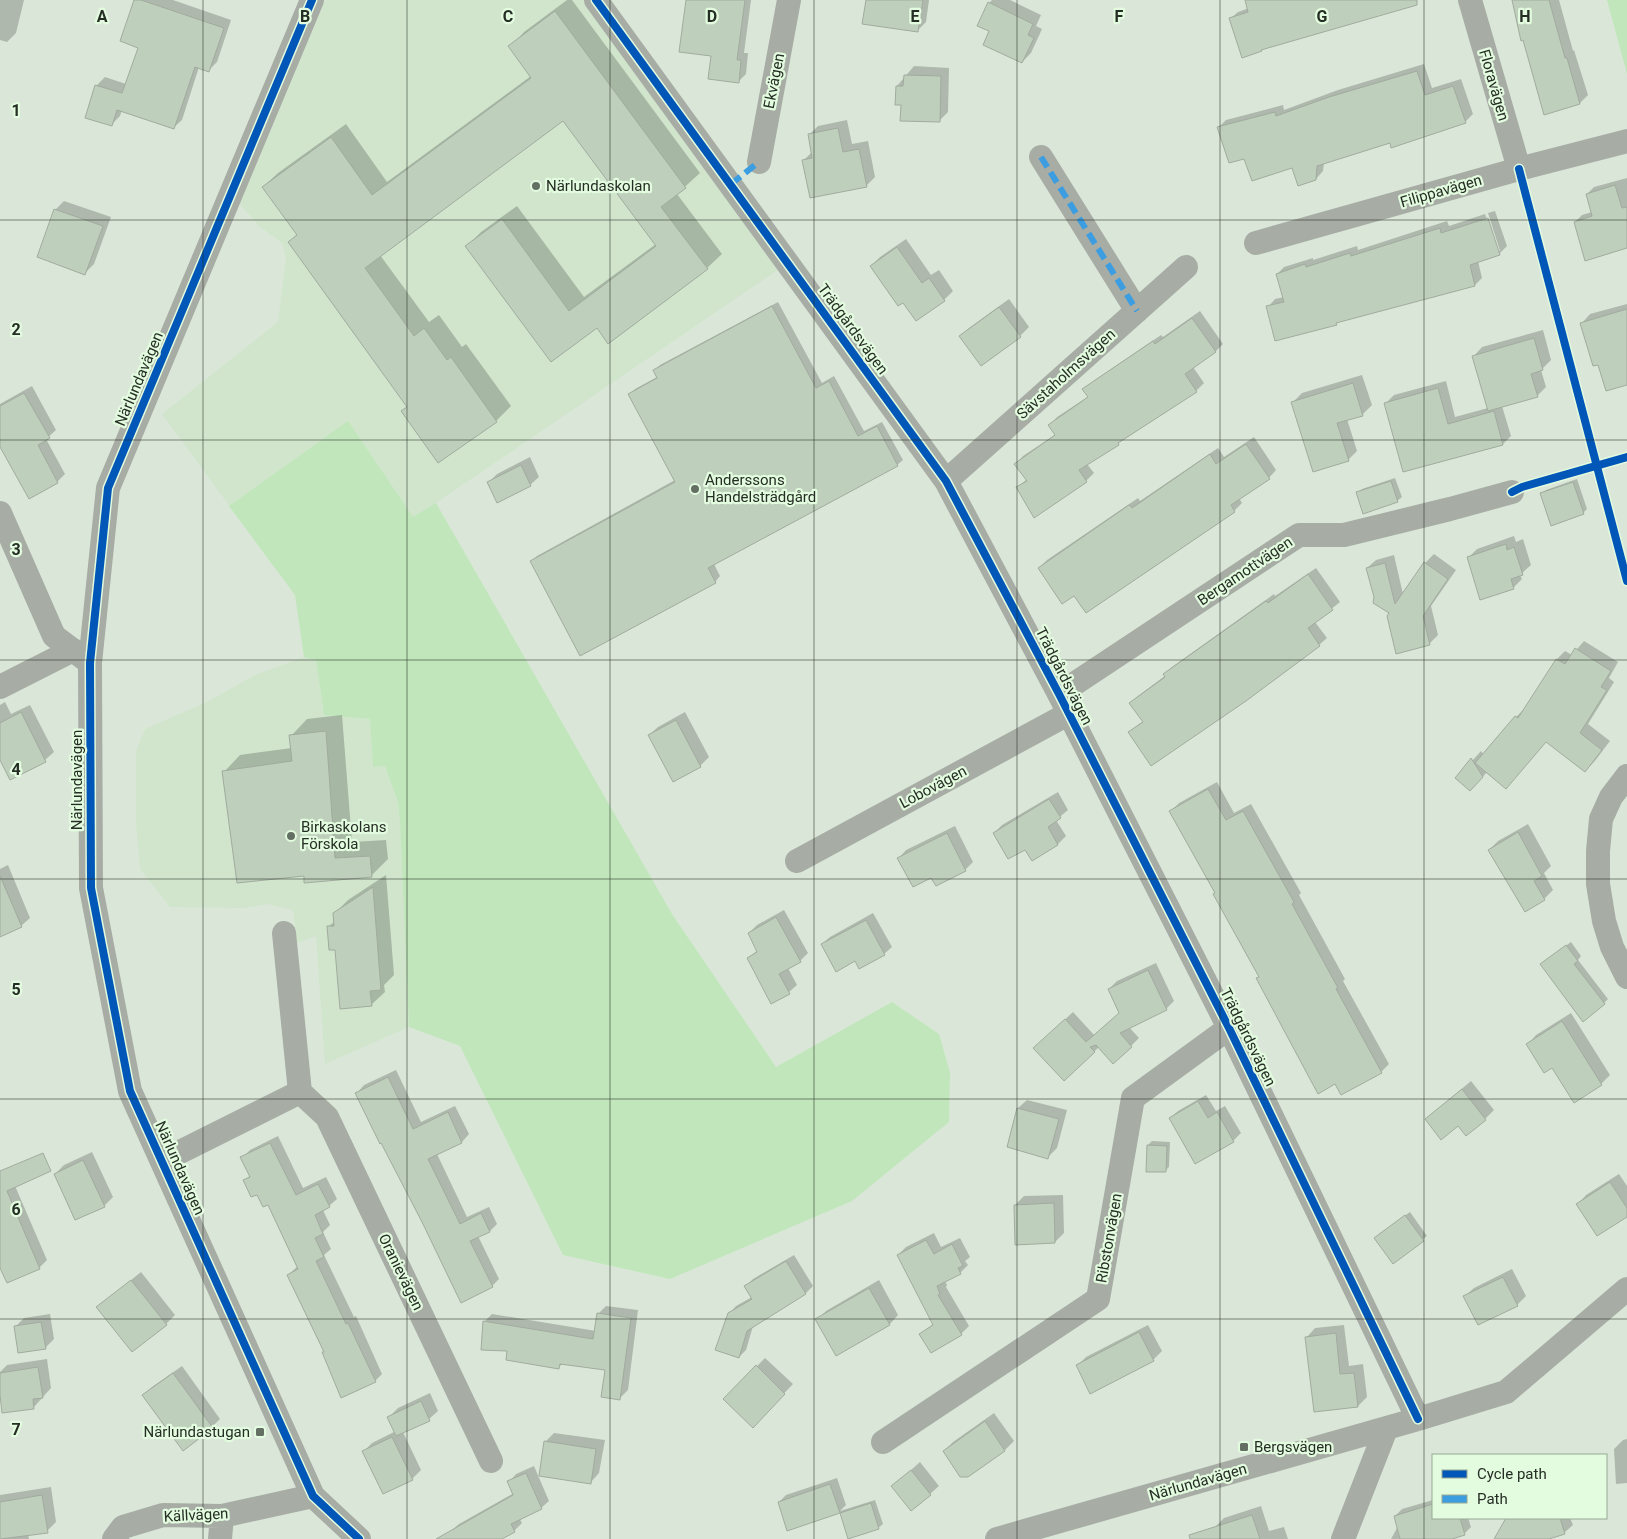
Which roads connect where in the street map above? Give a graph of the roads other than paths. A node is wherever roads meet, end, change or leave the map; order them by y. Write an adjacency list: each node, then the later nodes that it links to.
1 (312, 0): 15 (street, Närlundavägen)
2 (596, 0): 12 (street, Trädgårdsvägen)
3 (789, 0): 7 (street, Ekvägen)
4 (1470, 0): 8 (street, Floravägen)
5 (1627, 141): 8 (street, Filippavägen)
6 (1041, 156): 11 (street)
7 (759, 162)
8 (1519, 169): 9 (street, Filippavägen)
9 (1256, 243)
10 (1186, 267): 11 (street, Sävstaholmsvägen)
11 (1137, 311): 12 (street, Sävstaholmsvägen)
12 (946, 481): 17 (street, Trädgårdsvägen)
13 (1512, 492): 17 (street, Bergamottvägen)
14 (0, 513): 15 (street)
15 (82, 656): 16 (street); 24 (street, Närlundavägen)
16 (0, 687)
17 (1064, 704): 19 (street, Lobovägen); 22 (street, Trädgårdsvägen)
18 (1627, 776): 21 (street)
19 (797, 861)
20 (284, 933): 23 (street)
21 (1627, 977)
22 (1230, 1028): 26 (street, Trädgårdsvägen); 28 (street, Ribstonvägen)
23 (300, 1092): 24 (street); 29 (street, Oranievägen)
24 (162, 1161): 30 (street, Närlundavägen)
25 (1627, 1289): 26 (street, Närlundavägen)
26 (1418, 1419): 27 (street, Närlundavägen)
27 (1386, 1428): 35 (street, Närlundavägen); 36 (street)
28 (882, 1442)
29 (491, 1461)
30 (313, 1496): 31 (street, Källvägen); 34 (street, Närlundavägen)
31 (222, 1516): 32 (street, Källvägen); 33 (street)
32 (114, 1539)
33 (220, 1539)
34 (359, 1539)
35 (997, 1539)
36 (1343, 1539)

